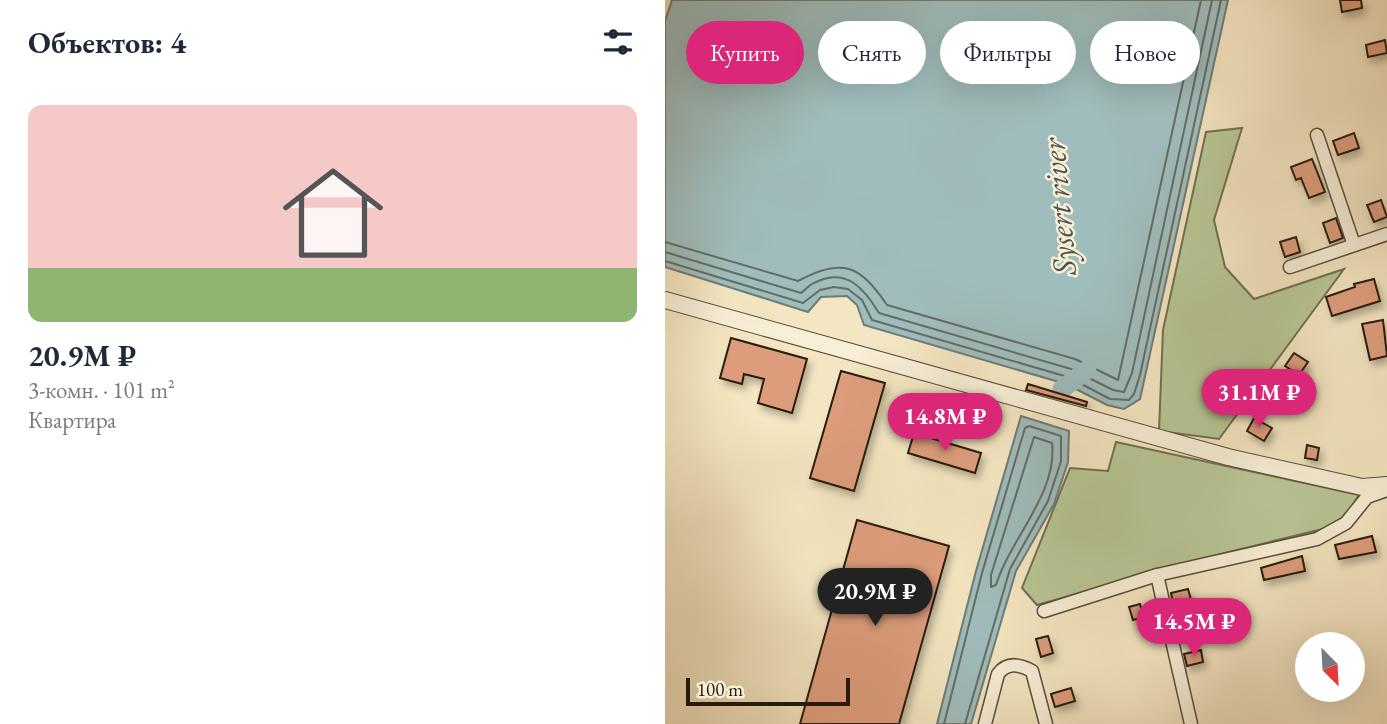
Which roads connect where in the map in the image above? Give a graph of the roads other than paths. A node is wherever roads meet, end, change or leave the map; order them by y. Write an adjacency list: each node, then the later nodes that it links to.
1 (1317, 135): 3 (street)
2 (1387, 234): 3 (street)
3 (1354, 245): 4 (street)
4 (1290, 267)
5 (665, 300): 6 (street)
6 (1387, 488): 7 (street)
7 (1157, 575): 8 (street); 11 (street)
8 (1044, 611)
9 (985, 724): 10 (street)
10 (1046, 724)
11 (1191, 724)

